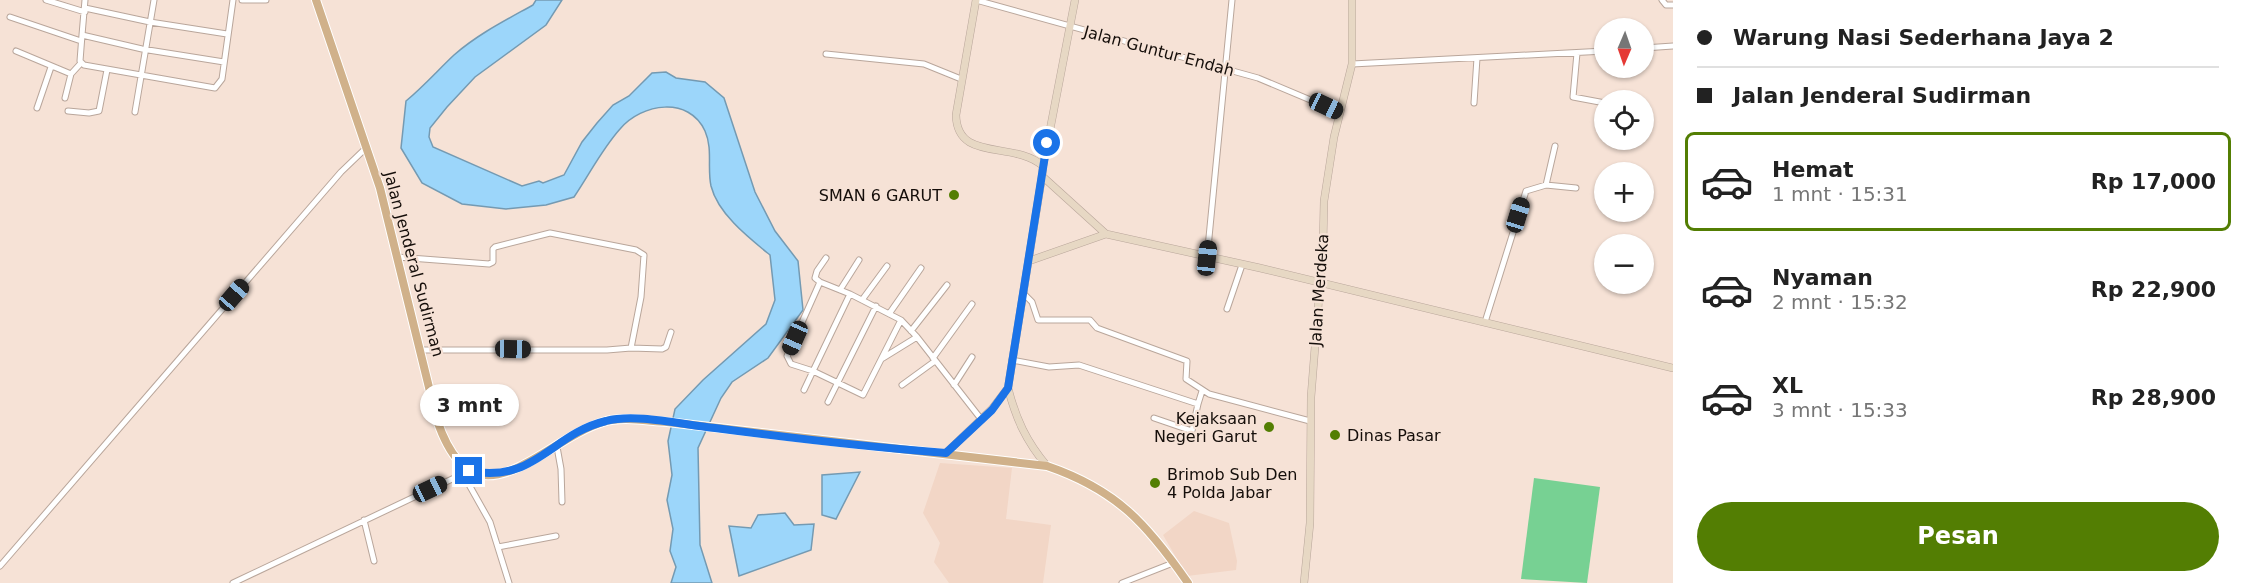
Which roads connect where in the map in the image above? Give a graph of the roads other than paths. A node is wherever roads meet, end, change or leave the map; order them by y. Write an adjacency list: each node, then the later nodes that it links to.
1 (46, 0): 14 (street)
2 (85, 0): 14 (street)
3 (154, 0): 16 (street)
4 (233, 0): 18 (street)
5 (242, 0): 6 (street)
6 (266, 0)
7 (316, 0): 45 (main road, Jalan Jenderal Sudirman)
8 (976, 0): 17 (street, Jalan Guntur Endah); 36 (street)
9 (1075, 0): 17 (street)
10 (1232, 0): 32 (street)
11 (1353, 0): 30 (street, Jalan Merdeka)
12 (1662, 0): 13 (street)
13 (1673, 5)
14 (85, 10): 16 (street); 19 (street)
15 (10, 17): 19 (street)
16 (150, 22): 18 (street); 22 (street)
17 (1070, 26): 32 (street, Jalan Guntur Endah); 46 (street)
18 (227, 34): 28 (street)
19 (82, 38): 22 (street); 29 (street)
20 (1673, 46): 21 (street)
21 (1654, 47)
22 (145, 49): 28 (street); 35 (street)
23 (16, 51): 31 (street)
24 (1594, 52): 25 (street)
25 (1577, 53): 27 (street); 38 (street)
26 (826, 54): 36 (street)
27 (1477, 58): 30 (street); 39 (street)
28 (224, 62): 35 (street)
29 (81, 63): 33 (street); 34 (street)
30 (1352, 64): 43 (street, Jalan Merdeka)
31 (51, 67): 34 (street); 40 (street)
32 (1225, 69): 43 (street, Jalan Guntur Endah); 53 (street)
33 (107, 70): 35 (street); 41 (street)
34 (71, 74): 37 (street)
35 (141, 76): 42 (street)
36 (962, 79): 46 (street)
37 (65, 98)
38 (1594, 101)
39 (1474, 103)
40 (37, 108)
41 (68, 111)
42 (135, 112)
43 (1339, 112): 60 (street, Jalan Merdeka)
44 (1555, 146): 48 (street)
45 (366, 148): 51 (main road, Jalan Jenderal Sudirman); 104 (street)
46 (1042, 166): 47 (street)
47 (1042, 176): 50 (street); 55 (street)
48 (1546, 185): 49 (street); 71 (street)
49 (1576, 188)
50 (1106, 234): 53 (street); 55 (street)
51 (398, 257): 75 (street); 76 (main road, Jalan Jenderal Sudirman)
52 (826, 258): 59 (street)
53 (1207, 258): 56 (street)
54 (859, 260): 62 (street)
55 (1029, 261): 64 (street)
56 (1242, 265): 60 (street); 68 (street)
57 (887, 266): 65 (street)
58 (921, 268): 69 (street)
59 (820, 282): 62 (street); 82 (street)
60 (1320, 283): 71 (street); 93 (street, Jalan Merdeka)
61 (946, 285): 72 (street)
62 (840, 290): 63 (street)
63 (850, 294): 65 (street); 82 (street)
64 (1025, 295): 80 (street); 88 (street)
65 (862, 300): 67 (street)
66 (972, 304): 79 (street)
67 (876, 306): 69 (street); 83 (street)
68 (1227, 309)
69 (889, 314): 70 (street)
70 (901, 320): 72 (street); 78 (street)
71 (1485, 322): 81 (street)
72 (911, 331): 74 (street)
73 (671, 332): 75 (street)
74 (917, 337): 78 (street); 79 (street)
75 (631, 348): 76 (street)
76 (421, 350): 97 (main road, Jalan Jenderal Sudirman)
77 (972, 357): 85 (street)
78 (883, 358): 83 (street)
79 (934, 360): 84 (street); 85 (street)
80 (1012, 360): 86 (street); 90 (street)
81 (1673, 368)
82 (813, 371): 83 (street); 87 (street)
83 (836, 384): 89 (street)
84 (902, 385)
85 (954, 385): 92 (street)
86 (1008, 388): 92 (street); 96 (street)
87 (804, 390)
88 (1202, 391): 90 (street); 93 (street)
89 (828, 402)
90 (1198, 404): 91 (street)
91 (1154, 418)
92 (981, 419): 95 (street)
93 (1310, 421): 109 (street, Jalan Merdeka)
94 (557, 447): 95 (main road); 97 (main road); 98 (street)
95 (946, 453): 96 (main road)
96 (1047, 466): 103 (main road)
97 (466, 472): 99 (street); 101 (street)
98 (562, 502)
99 (364, 520): 102 (street); 105 (street)
100 (556, 536): 101 (street)
101 (498, 547): 106 (street)
102 (374, 561)
103 (1173, 563): 107 (street); 108 (main road)
104 (0, 566)
105 (233, 583)
106 (508, 583)
107 (1122, 583)
108 (1188, 583)
109 (1304, 583)

